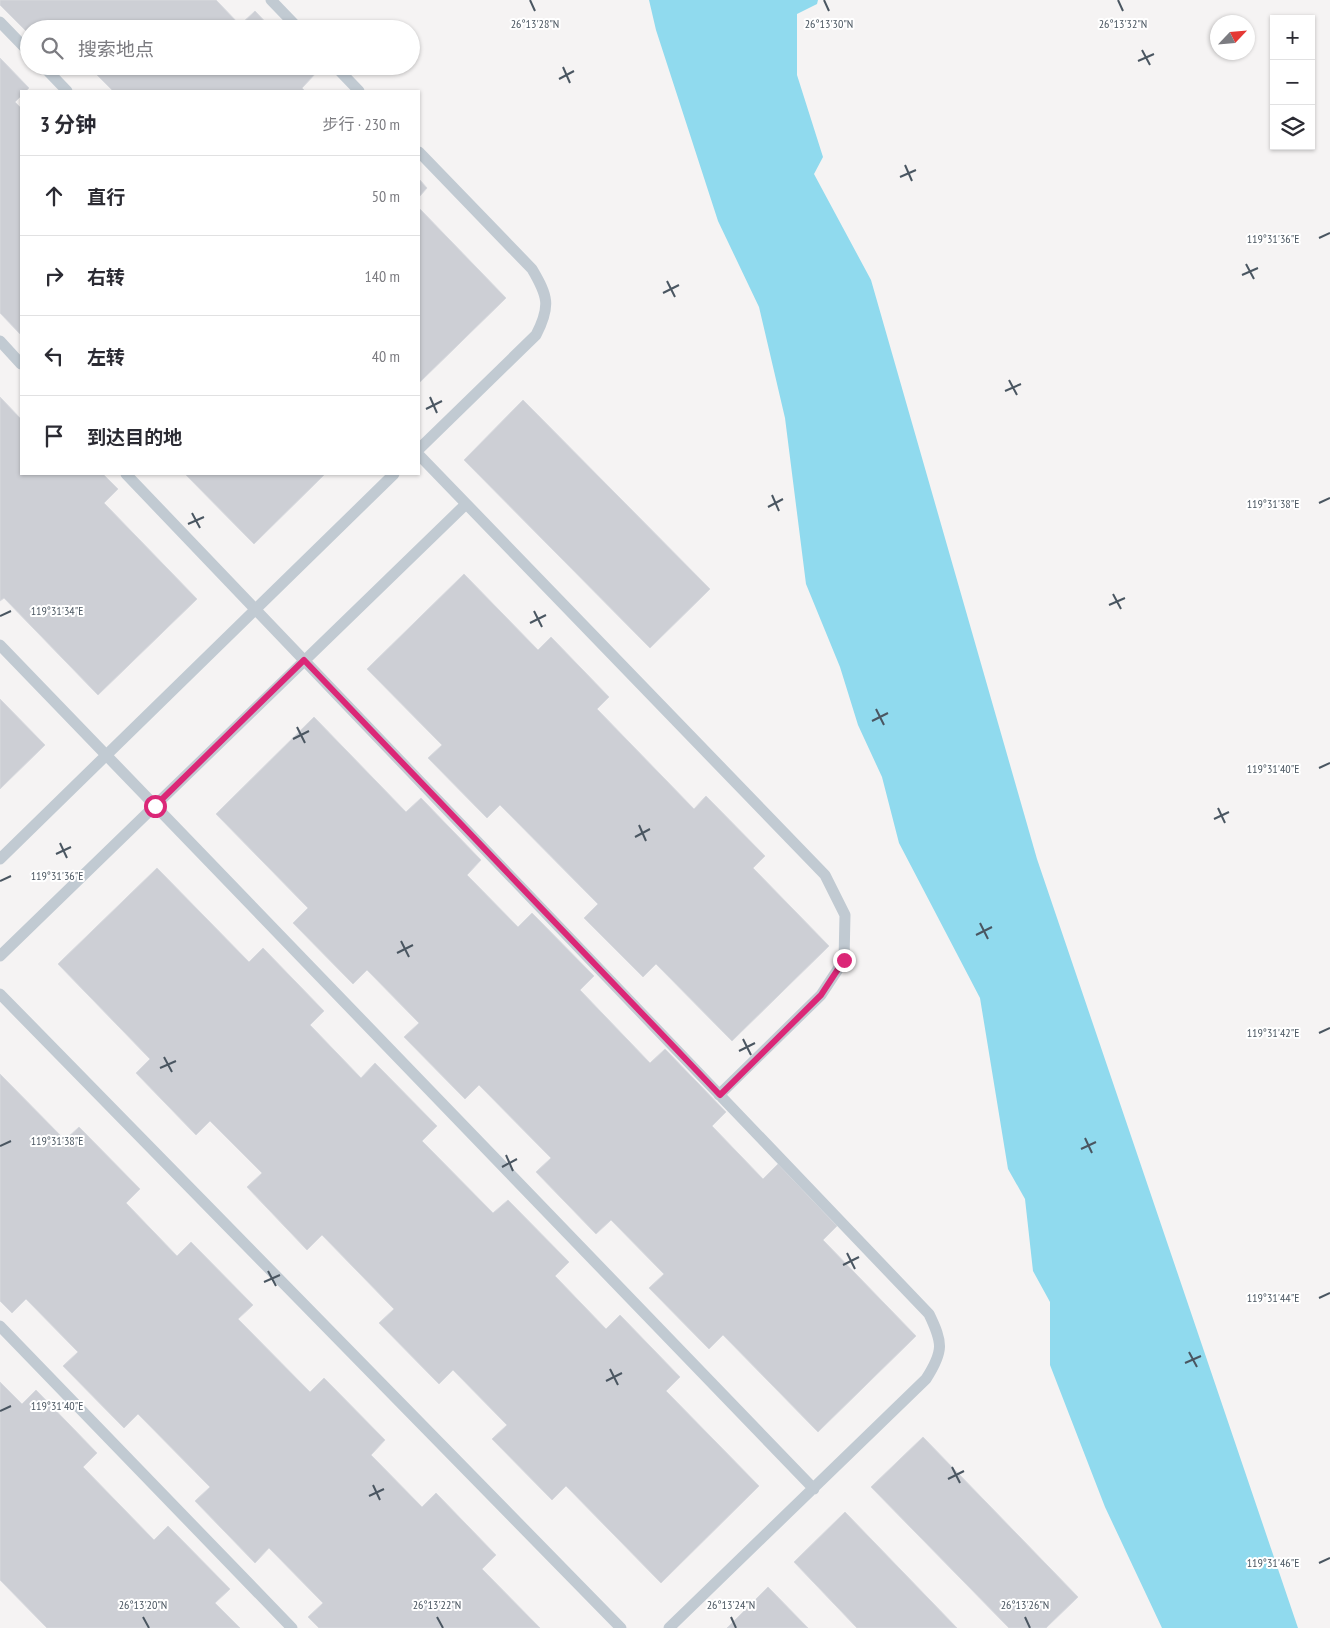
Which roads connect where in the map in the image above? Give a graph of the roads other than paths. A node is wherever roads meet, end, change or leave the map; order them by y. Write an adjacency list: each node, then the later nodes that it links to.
1 (271, 0): 2 (lane)
2 (290, 20)
3 (0, 22): 4 (lane)
4 (20, 43)
5 (52, 75): 7 (lane)
6 (344, 75): 8 (lane)
7 (66, 90)
8 (359, 90)
9 (420, 153): 12 (lane)
10 (0, 341): 11 (lane)
11 (20, 363)
12 (420, 448)
13 (420, 456): 16 (lane)
14 (127, 475): 17 (lane)
15 (393, 475): 17 (lane)
16 (466, 504): 19 (lane); 25 (lane)
17 (256, 609): 19 (lane); 20 (lane)
18 (0, 645): 20 (lane)
19 (304, 660): 21 (lane); 25 (lane)
20 (106, 755): 21 (lane); 22 (lane)
21 (155, 806): 23 (lane); 27 (lane)
22 (0, 859)
23 (0, 956)
24 (0, 994): 29 (lane)
25 (720, 1095): 27 (lane)
26 (0, 1326): 28 (lane)
27 (814, 1489): 30 (lane)
28 (292, 1628)
29 (621, 1628)
30 (669, 1628)

